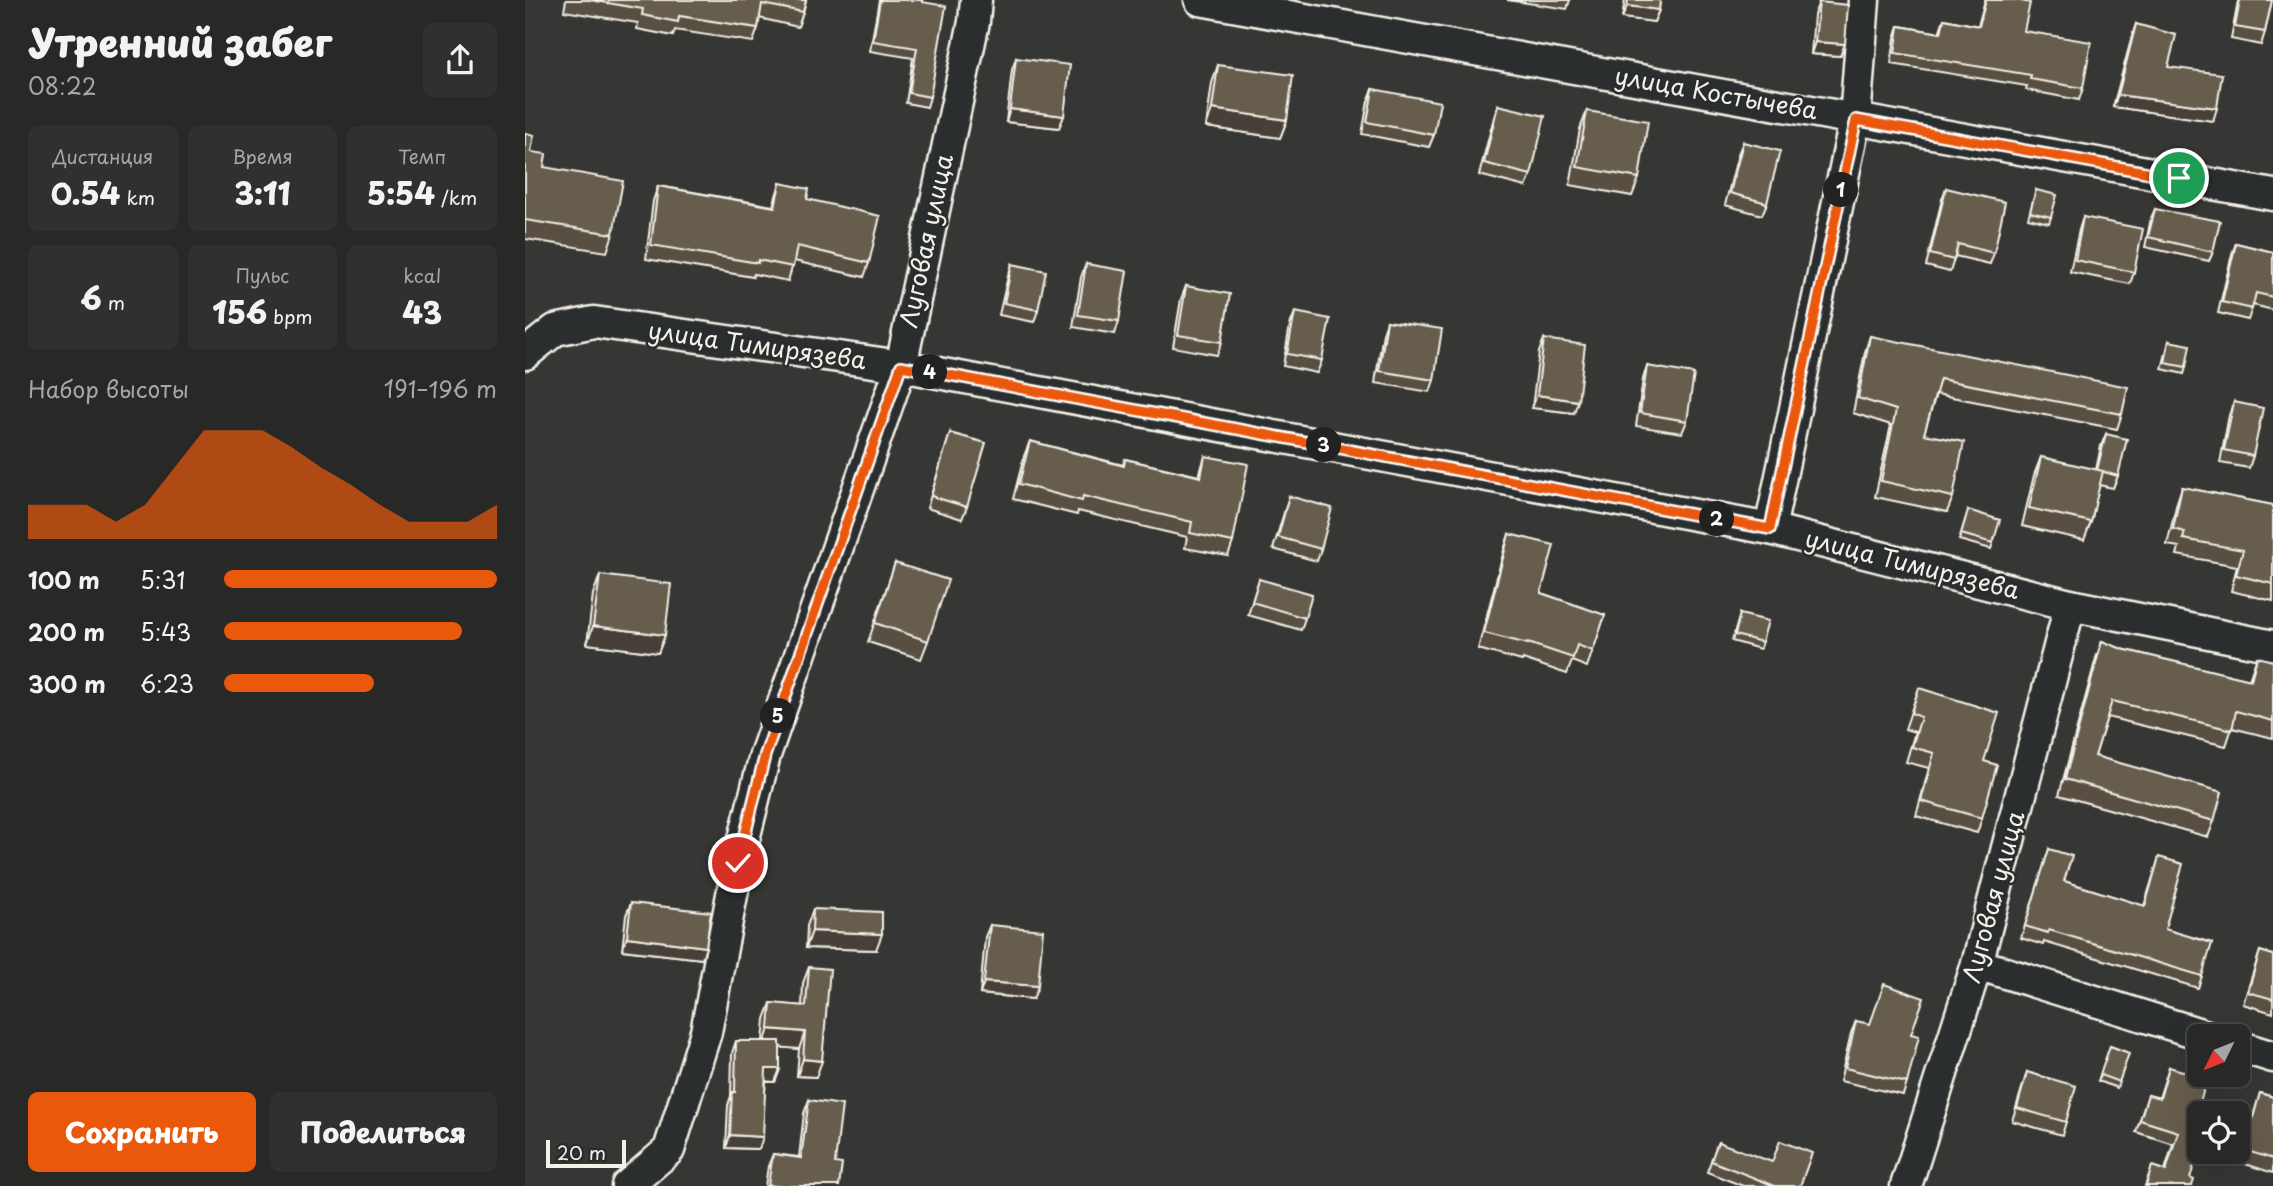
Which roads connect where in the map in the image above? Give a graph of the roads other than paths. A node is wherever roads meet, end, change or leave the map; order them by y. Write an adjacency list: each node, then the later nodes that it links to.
1 (976, 0): 7 (street, Луговая улица)
2 (1200, 0): 4 (street, улица Костычева)
3 (1864, 0): 4 (street)
4 (1856, 120): 5 (street, улица Костычева); 8 (street)
5 (2273, 195)
6 (525, 354): 7 (street, улица Тимирязева)
7 (901, 366): 8 (street, улица Тимирязева); 15 (street, Луговая улица)
8 (1770, 529): 9 (street, улица Тимирязева)
9 (2070, 605): 10 (street, улица Тимирязева); 11 (street, Луговая улица)
10 (2273, 646)
11 (1977, 964): 12 (street); 16 (street, Луговая улица)
12 (2187, 1030)
13 (2251, 1050): 14 (street)
14 (2273, 1057)
15 (628, 1186)
16 (1906, 1186)

